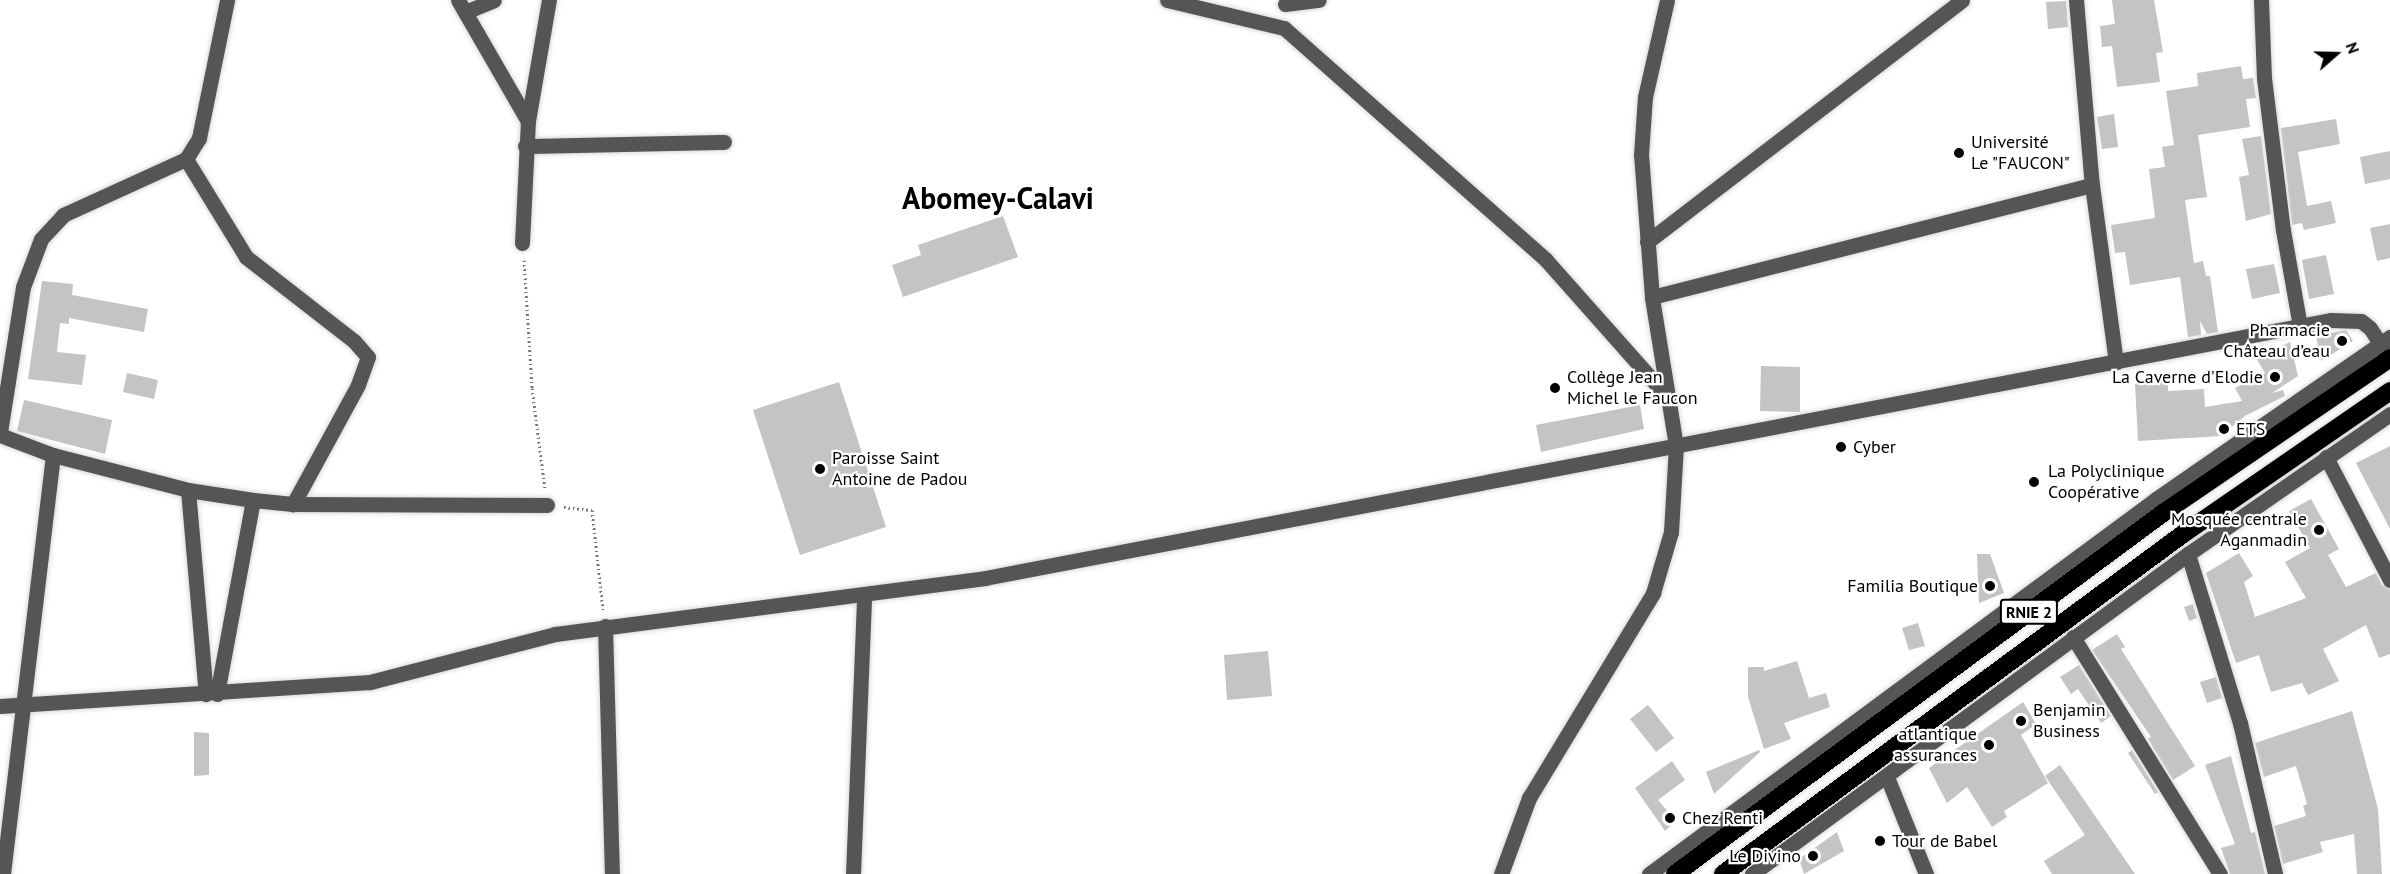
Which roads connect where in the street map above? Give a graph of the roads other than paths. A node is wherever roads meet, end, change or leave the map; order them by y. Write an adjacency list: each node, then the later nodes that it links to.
1 (227, 0): 16 (street)
2 (494, 0): 11 (street)
3 (549, 0): 13 (street)
4 (1167, 0): 12 (street)
5 (1319, 0): 10 (street)
6 (1667, 0): 18 (street)
7 (1962, 0): 18 (street)
8 (2076, 0): 17 (street)
9 (2261, 0): 21 (street)
10 (1285, 2): 12 (street)
11 (461, 6): 13 (street)
12 (1284, 28): 25 (street)
13 (528, 121): 15 (street)
14 (724, 142): 15 (street)
15 (525, 146): 19 (street)
16 (186, 159): 27 (street); 33 (street)
17 (2092, 186): 20 (street); 23 (street)
18 (1647, 242): 20 (street)
19 (522, 243)
20 (1652, 297): 25 (street)
21 (2300, 326): 22 (street); 23 (street)
22 (2388, 351): 49 (street); 50 (highway, RNIE 2 / RNIE 2)
23 (2116, 362): 28 (street)
24 (2390, 391): 51 (highway, RNIE 2 / RNIE 2)
25 (1666, 395): 28 (street)
26 (2390, 414): 30 (street)
27 (0, 433): 29 (street)
28 (1676, 446): 37 (street); 48 (street)
29 (53, 455): 31 (street); 42 (street)
30 (2326, 457): 35 (street); 36 (street)
31 (188, 490): 32 (street); 40 (street)
32 (253, 500): 33 (street); 40 (street)
33 (293, 504): 34 (street)
34 (547, 505)
35 (2188, 554): 39 (street); 55 (street)
36 (2390, 580)
37 (864, 595): 38 (street); 47 (street)
38 (605, 626): 40 (street); 46 (street)
39 (2073, 637): 43 (street); 54 (street)
40 (211, 694): 42 (street)
41 (0, 706): 42 (street)
42 (20, 706): 45 (street)
43 (1887, 777): 44 (street); 53 (street)
44 (1766, 869): 52 (street)
45 (3, 874)
46 (612, 874)
47 (853, 874)
48 (1501, 874)
49 (1649, 874)
50 (1675, 874)
51 (1723, 874)
52 (1752, 874)
53 (1926, 874)
54 (2220, 874)
55 (2275, 874)

